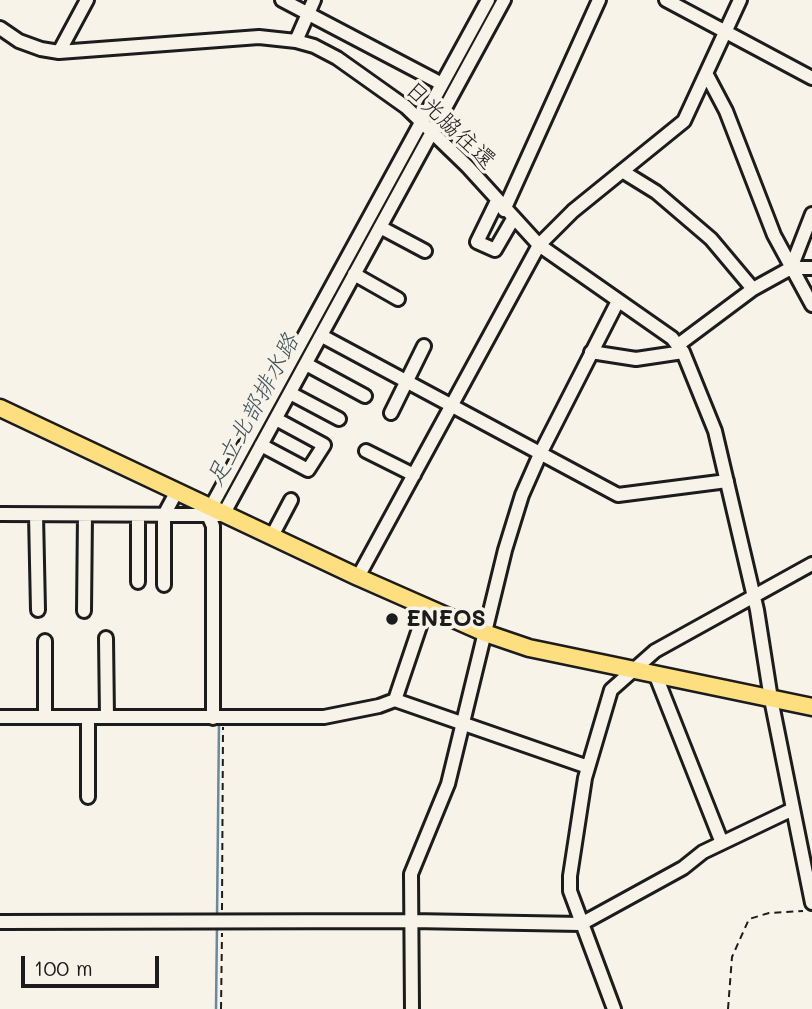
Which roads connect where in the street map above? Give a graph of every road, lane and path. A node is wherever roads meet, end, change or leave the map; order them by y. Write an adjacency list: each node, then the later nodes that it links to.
1 (87, 0): 13 (street)
2 (282, 0): 9 (street)
3 (314, 0): 9 (street)
4 (488, 0): 16 (street)
5 (504, 0): 18 (street)
6 (599, 0): 20 (street)
7 (666, 0): 11 (street)
8 (740, 0): 11 (street)
9 (307, 13): 12 (street); 16 (street)
10 (0, 28): 13 (street, 日光脇往還)
11 (725, 33): 14 (street); 15 (street)
12 (296, 41): 13 (street, 日光脇往還); 17 (street, 日光脇往還)
13 (59, 52)
14 (706, 75): 19 (street); 25 (street)
15 (812, 78)
16 (442, 83): 17 (street)
17 (422, 122): 18 (street, 日光脇往還); 52 (street)
18 (432, 132): 20 (street, 日光脇往還); 22 (street)
19 (622, 171): 23 (street); 28 (street)
20 (505, 210): 23 (street, 日光脇往還)
21 (812, 214): 25 (street)
22 (380, 227): 24 (street); 27 (street)
23 (539, 245): 30 (street, 日光脇往還); 40 (street)
24 (425, 251)
25 (791, 268): 26 (street); 28 (street); 31 (street)
26 (812, 268)
27 (354, 274): 29 (street); 32 (street)
28 (753, 289): 34 (street)
29 (398, 299)
30 (618, 301): 34 (street, 日光脇往還); 35 (street)
31 (812, 305)
32 (322, 336): 36 (street); 37 (street)
33 (424, 346): 37 (street)
34 (681, 349): 35 (street); 49 (street)
35 (591, 352): 47 (street)
36 (306, 364): 38 (street); 39 (street)
37 (407, 381): 40 (street); 42 (street)
38 (290, 393): 43 (street); 44 (street)
39 (365, 396)
40 (453, 405): 47 (street); 48 (street)
41 (0, 408): 50 (main road)
42 (391, 413)
43 (276, 419): 45 (street); 45 (street)
44 (339, 419)
45 (261, 445): 52 (street)
46 (366, 451): 48 (street)
47 (541, 452): 49 (street); 67 (street)
48 (414, 475): 60 (street)
49 (727, 481): 63 (street)
50 (177, 491): 52 (main road); 57 (street)
51 (291, 500): 58 (street)
52 (214, 512): 57 (street); 58 (main road); 79 (street)
53 (0, 514): 54 (street)
54 (36, 515): 55 (street); 65 (street)
55 (85, 515): 56 (street); 66 (street)
56 (138, 515): 57 (street); 61 (street)
57 (164, 515): 62 (street)
58 (272, 536): 60 (main road)
59 (812, 564): 63 (street)
60 (358, 577): 64 (main road)
61 (138, 582)
62 (164, 585)
63 (753, 598): 70 (street); 72 (street)
64 (420, 605): 67 (main road); 73 (street)
65 (37, 610)
66 (84, 611)
67 (485, 633): 70 (main road); 80 (street)
68 (106, 638): 78 (street)
69 (45, 641): 76 (street)
70 (633, 671): 71 (main road); 81 (street)
71 (656, 676): 72 (main road); 84 (street)
72 (771, 699): 74 (main road); 83 (street)
73 (395, 700): 79 (street); 80 (street)
74 (812, 707)
75 (0, 717): 76 (street)
76 (45, 717): 77 (street)
77 (88, 717): 78 (street); 82 (street)
78 (107, 717): 79 (street)
79 (218, 718): 87 (path)
80 (462, 724): 81 (street); 88 (street)
81 (588, 767): 90 (street)
82 (88, 797)
83 (793, 809): 84 (street); 85 (street)
84 (722, 843): 90 (street)
85 (812, 903)
86 (812, 911): 94 (path)
87 (222, 921): 88 (street); 89 (street); 91 (path)
88 (412, 921): 90 (street); 92 (street)
89 (0, 922)
90 (582, 924): 93 (street)
91 (221, 1009)
92 (412, 1009)
93 (614, 1009)
94 (728, 1009)

